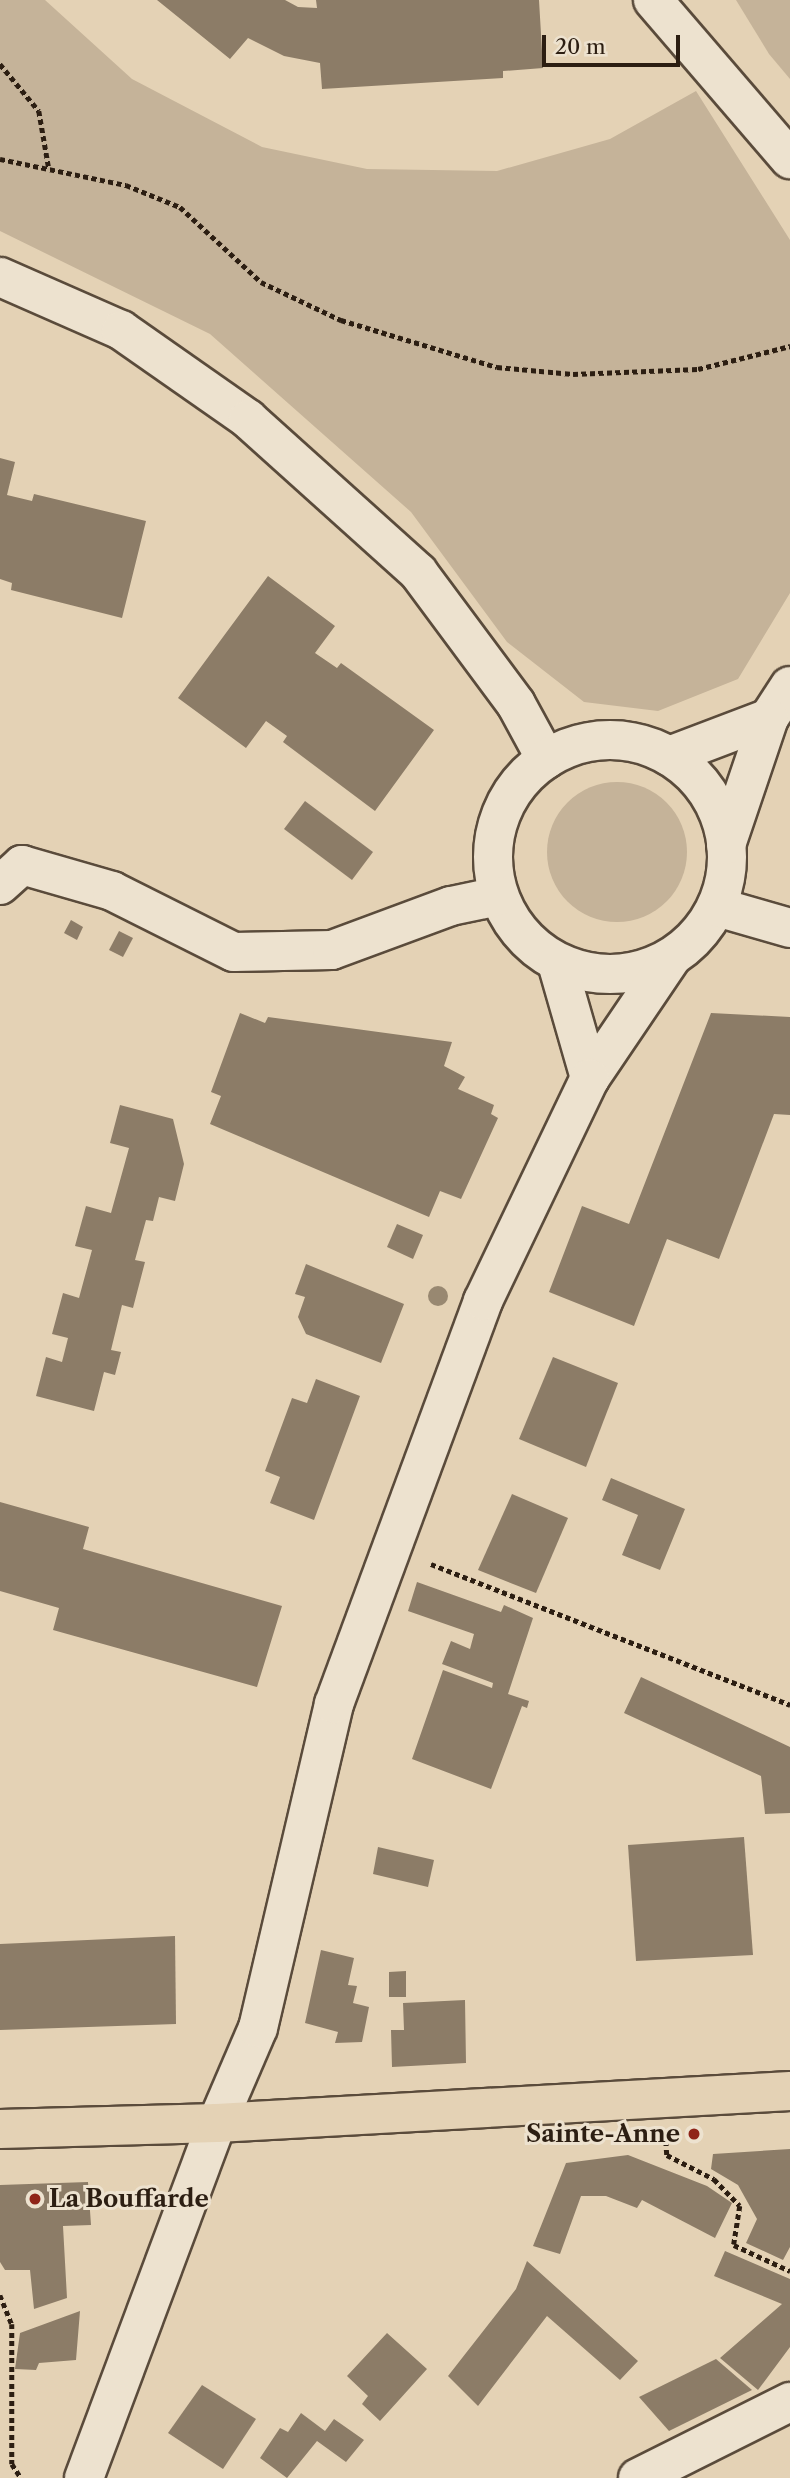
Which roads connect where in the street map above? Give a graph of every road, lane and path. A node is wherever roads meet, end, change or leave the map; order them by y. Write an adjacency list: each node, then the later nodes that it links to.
1 (653, 0): 4 (street)
2 (0, 64): 5 (path)
3 (0, 159): 5 (path)
4 (790, 159)
5 (49, 169): 7 (path)
6 (0, 277): 11 (street)
7 (790, 346)
8 (790, 686): 9 (street)
9 (769, 718): 10 (street); 12 (street)
10 (669, 756): 11 (street); 12 (street)
11 (546, 758): 14 (street)
12 (726, 845): 15 (street)
13 (0, 885): 14 (street)
14 (499, 896): 18 (street)
15 (717, 907): 16 (street); 17 (street)
16 (790, 928)
17 (672, 957): 18 (street); 19 (street)
18 (557, 963): 19 (street)
19 (590, 1078): 20 (street)
20 (391, 1548): 21 (path); 24 (street)
21 (790, 1705)
22 (790, 2091): 23 (main road)
23 (664, 2100): 24 (main road); 26 (path)
24 (217, 2123): 25 (main road); 30 (street)
25 (0, 2129)
26 (790, 2271)
27 (0, 2295): 29 (path)
28 (790, 2402): 31 (street)
29 (21, 2478)
30 (84, 2478)
31 (638, 2478)

